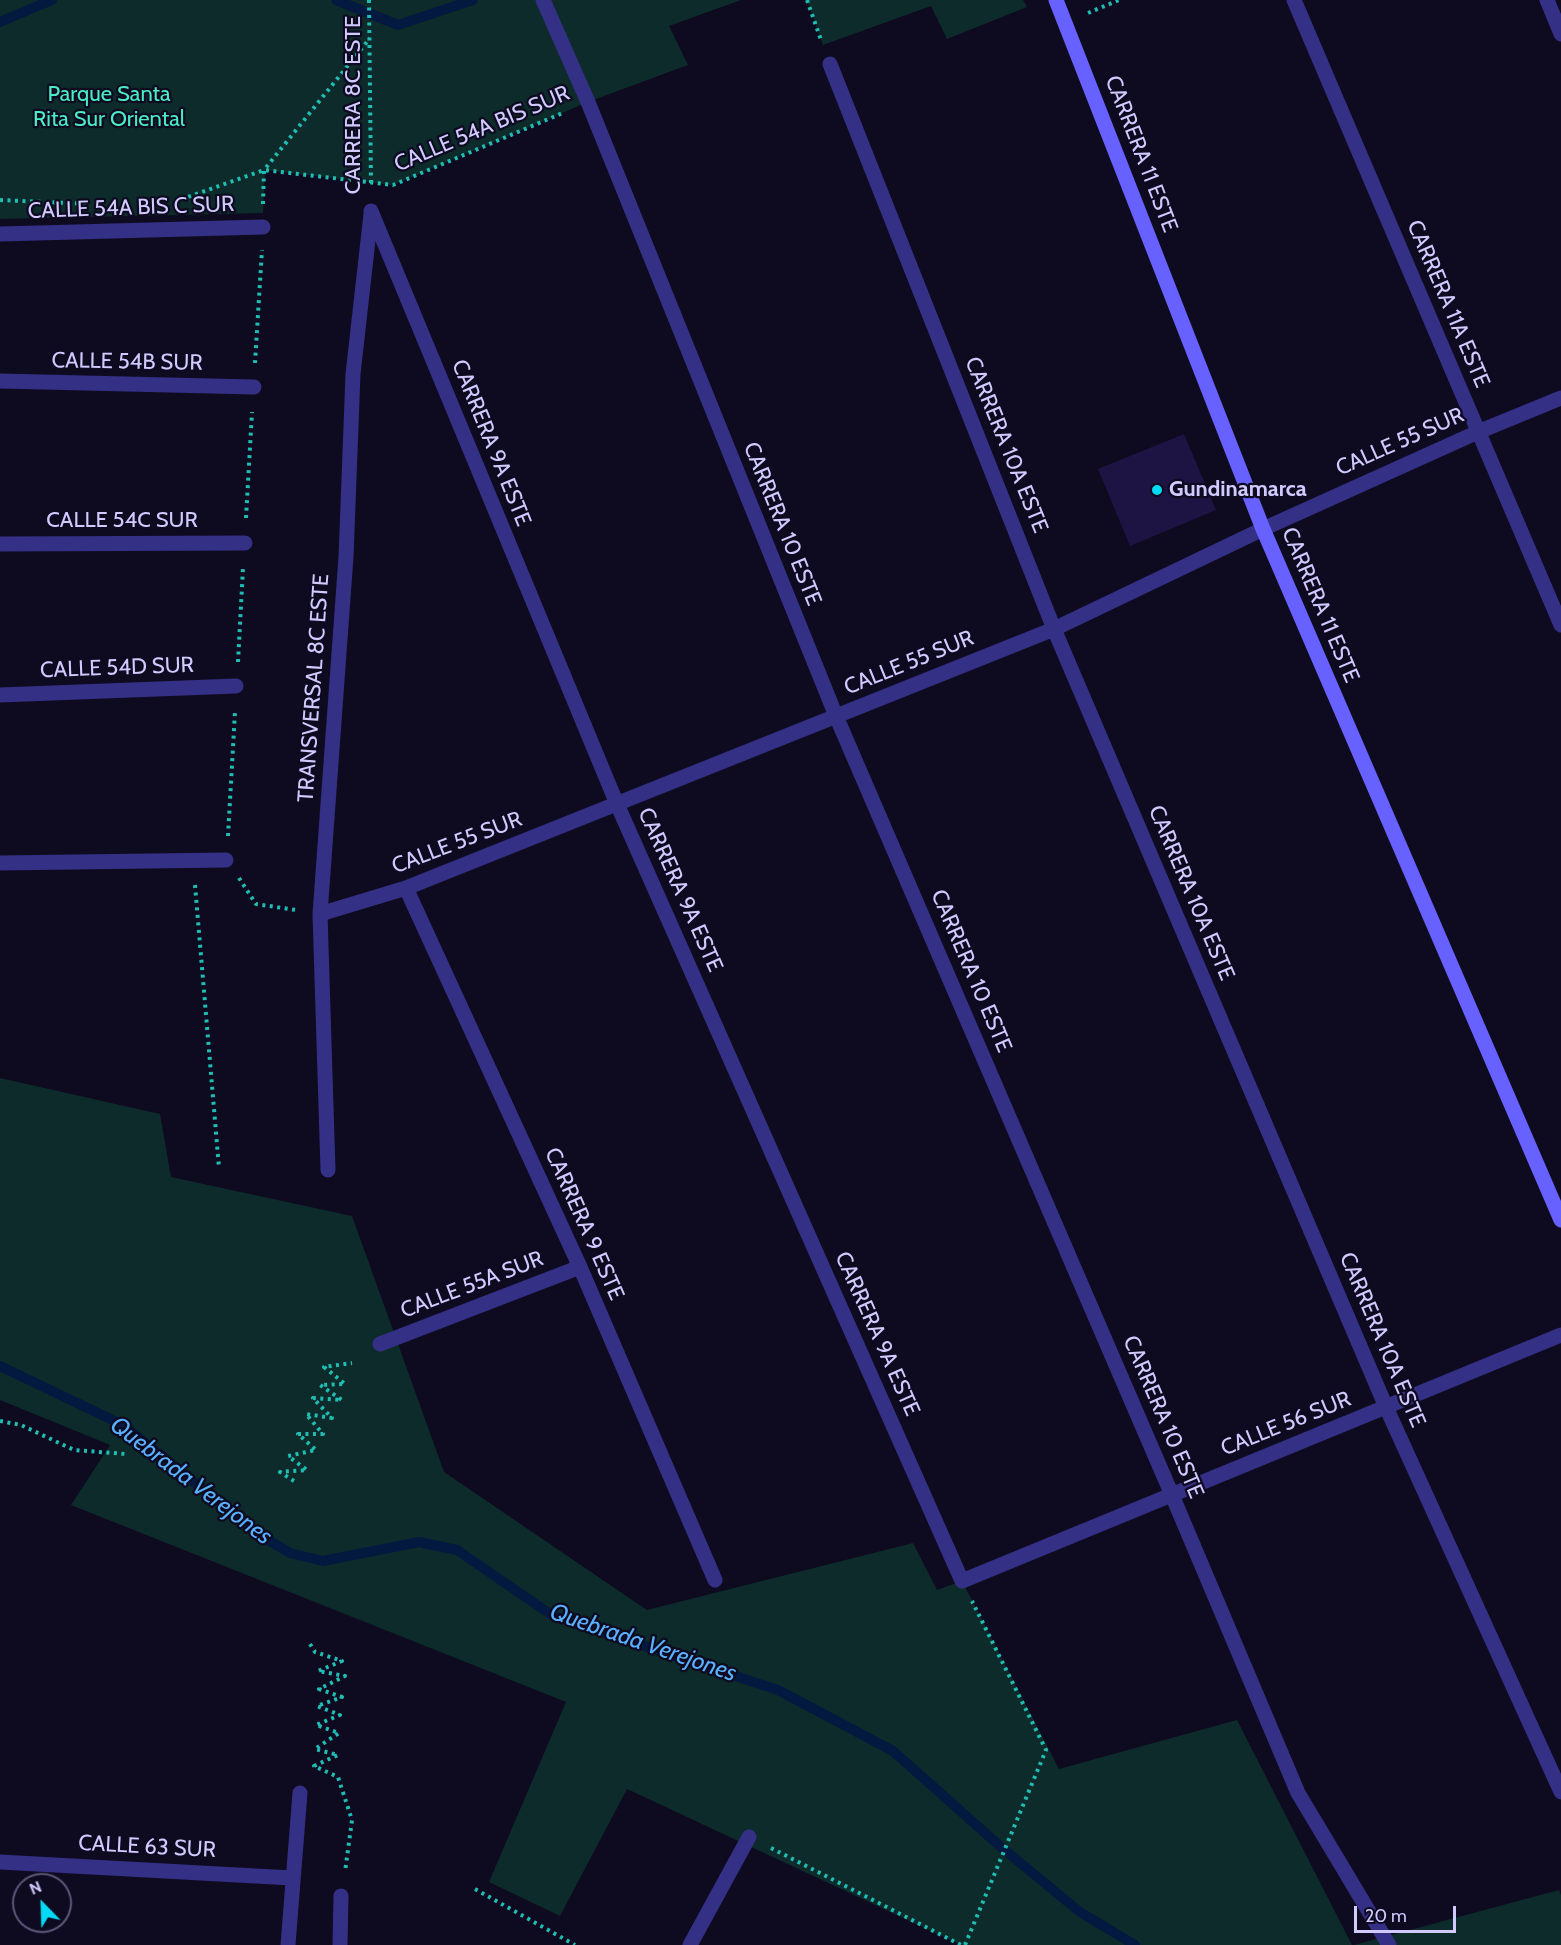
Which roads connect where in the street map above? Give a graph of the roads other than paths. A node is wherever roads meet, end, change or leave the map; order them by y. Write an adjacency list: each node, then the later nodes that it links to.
1 (543, 0): 21 (street, CARRERA 10 ESTE)
2 (1056, 0): 14 (street, CARRERA 11 ESTE)
3 (1294, 0): 13 (street, CARRERA 11A ESTE)
4 (1547, 0): 5 (street)
5 (1561, 34)
6 (830, 64): 18 (street, CARRERA 10A ESTE)
7 (371, 211): 22 (street, CARRERA 9A ESTE); 26 (street, TRANSVERSAL 8C ESTE)
8 (263, 227): 9 (street, CALLE 54A BIS C SUR)
9 (0, 234)
10 (0, 381): 11 (street, CALLE 54B SUR)
11 (254, 387)
12 (1561, 398): 13 (street, CALLE 55 SUR)
13 (1478, 432): 14 (street, CALLE 55 SUR); 17 (street, CARRERA 11A ESTE)
14 (1263, 529): 18 (street, CALLE 55 SUR); 28 (street, CARRERA 11 ESTE)
15 (245, 543): 16 (street, CALLE 54C SUR)
16 (0, 544)
17 (1561, 625)
18 (1054, 629): 21 (street, CALLE 55 SUR); 32 (street, CARRERA 10A ESTE)
19 (236, 686): 20 (street, CALLE 54D SUR)
20 (0, 694)
21 (836, 716): 22 (street, CALLE 55 SUR); 33 (street, CARRERA 10 ESTE)
22 (617, 804): 25 (street, CALLE 55 SUR); 35 (street, CARRERA 9A ESTE)
23 (226, 860): 24 (street)
24 (0, 863)
25 (406, 888): 26 (street, CALLE 55 SUR); 29 (street, CARRERA 9 ESTE)
26 (320, 914): 27 (street, TRANSVERSAL 8C ESTE)
27 (328, 1170)
28 (1561, 1221)
29 (580, 1267): 31 (street, CALLE 55A SUR); 34 (street, CARRERA 9 ESTE)
30 (1561, 1335): 32 (street, CALLE 56 SUR)
31 (380, 1344)
32 (1386, 1407): 33 (street, CALLE 56 SUR); 36 (street, CARRERA 10A ESTE)
33 (1172, 1495): 35 (street, CALLE 56 SUR); 45 (street, CARRERA 10 ESTE)
34 (715, 1580)
35 (962, 1581)
36 (1561, 1792)
37 (300, 1793): 40 (street)
38 (749, 1837): 44 (street)
39 (0, 1862): 40 (street, CALLE 63 SUR)
40 (292, 1878): 42 (street)
41 (341, 1896): 43 (street)
42 (288, 1945)
43 (340, 1945)
44 (690, 1945)
45 (1389, 1945)

